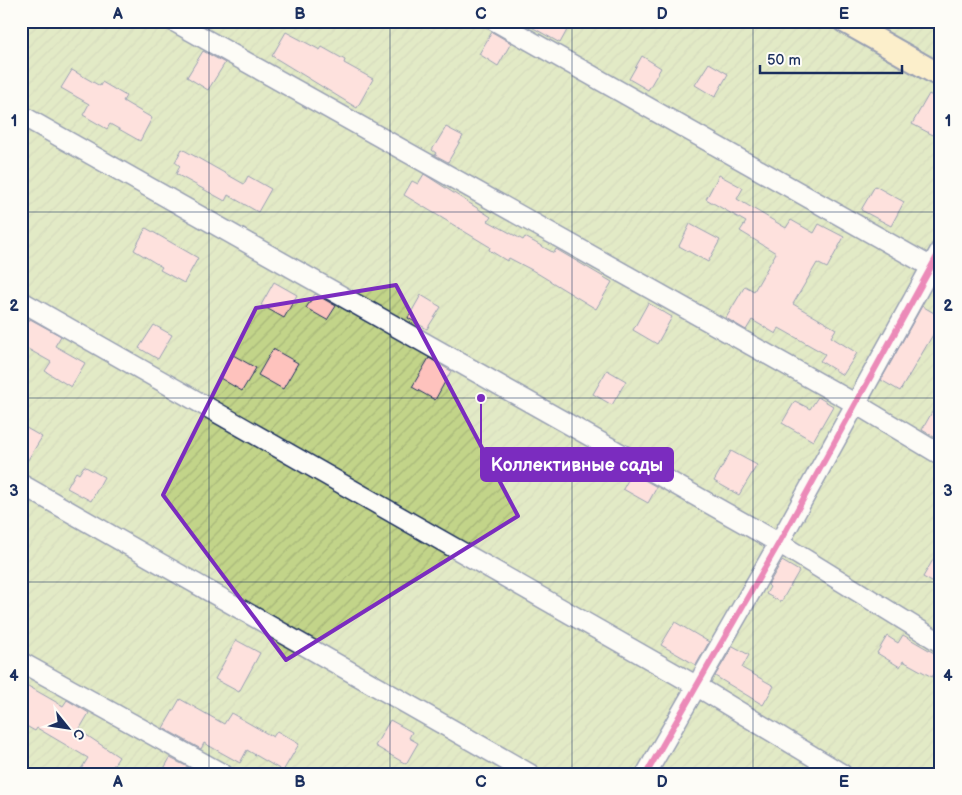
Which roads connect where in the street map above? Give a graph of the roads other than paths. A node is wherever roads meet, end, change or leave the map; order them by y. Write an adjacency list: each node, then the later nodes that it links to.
1 (173, 21): 9 (street)
2 (495, 21): 7 (street)
3 (844, 21): 4 (main road)
4 (941, 76)
5 (21, 115): 12 (street)
6 (941, 249): 7 (street)
7 (936, 269): 9 (street)
8 (21, 301): 15 (street)
9 (856, 404): 10 (street); 12 (street)
10 (941, 455)
11 (21, 484): 17 (street)
12 (779, 543): 13 (street); 15 (street)
13 (941, 643)
14 (21, 662): 16 (street)
15 (695, 685): 18 (street); 19 (street)
16 (223, 774)
17 (530, 774)
18 (646, 774)
19 (842, 774)

